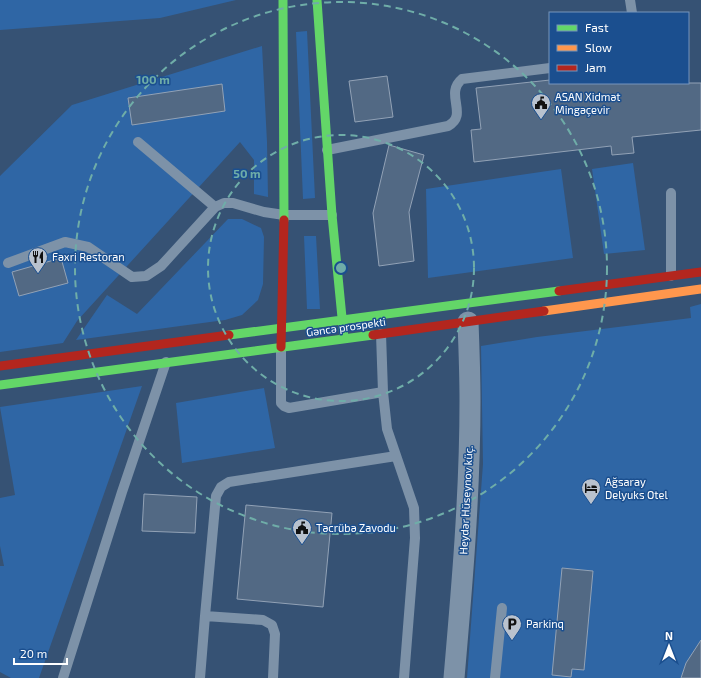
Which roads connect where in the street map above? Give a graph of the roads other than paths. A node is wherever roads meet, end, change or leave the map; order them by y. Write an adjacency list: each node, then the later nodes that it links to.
1 (283, 0): 10 (main road)
2 (317, 0): 7 (main road)
3 (630, 0): 4 (lane)
4 (632, 12)
5 (549, 68): 7 (lane)
6 (138, 142): 9 (lane)
7 (327, 150): 11 (main road)
8 (671, 193): 14 (lane)
9 (215, 207): 10 (lane); 12 (lane)
10 (284, 215): 11 (lane); 18 (main road)
11 (332, 215): 16 (main road)
12 (8, 263)
13 (696, 272): 14 (main road, Gəncə prospekti)
14 (671, 276): 16 (main road, Gəncə prospekti)
15 (698, 290): 17 (main road, Gəncə prospekti)
16 (342, 321): 18 (main road, Gəncə prospekti); 20 (main road)
17 (468, 322): 19 (main road, Gəncə prospekti); 33 (street, Heydər Hüseynov küç.)
18 (281, 329): 21 (main road); 23 (main road, Gəncə prospekti)
19 (381, 334): 20 (main road, Gəncə prospekti); 25 (lane)
20 (345, 339): 21 (main road, Gəncə prospekti)
21 (281, 347): 22 (main road, Gəncə prospekti); 25 (lane)
22 (166, 362): 24 (main road, Gəncə prospekti); 29 (lane)
23 (0, 366)
24 (0, 385)
25 (383, 392): 26 (lane)
26 (396, 456): 28 (lane); 32 (lane)
27 (502, 608): 34 (lane)
28 (205, 616): 30 (lane); 31 (lane)
29 (63, 678)
30 (200, 678)
31 (273, 678)
32 (404, 678)
33 (454, 678)
34 (495, 678)

